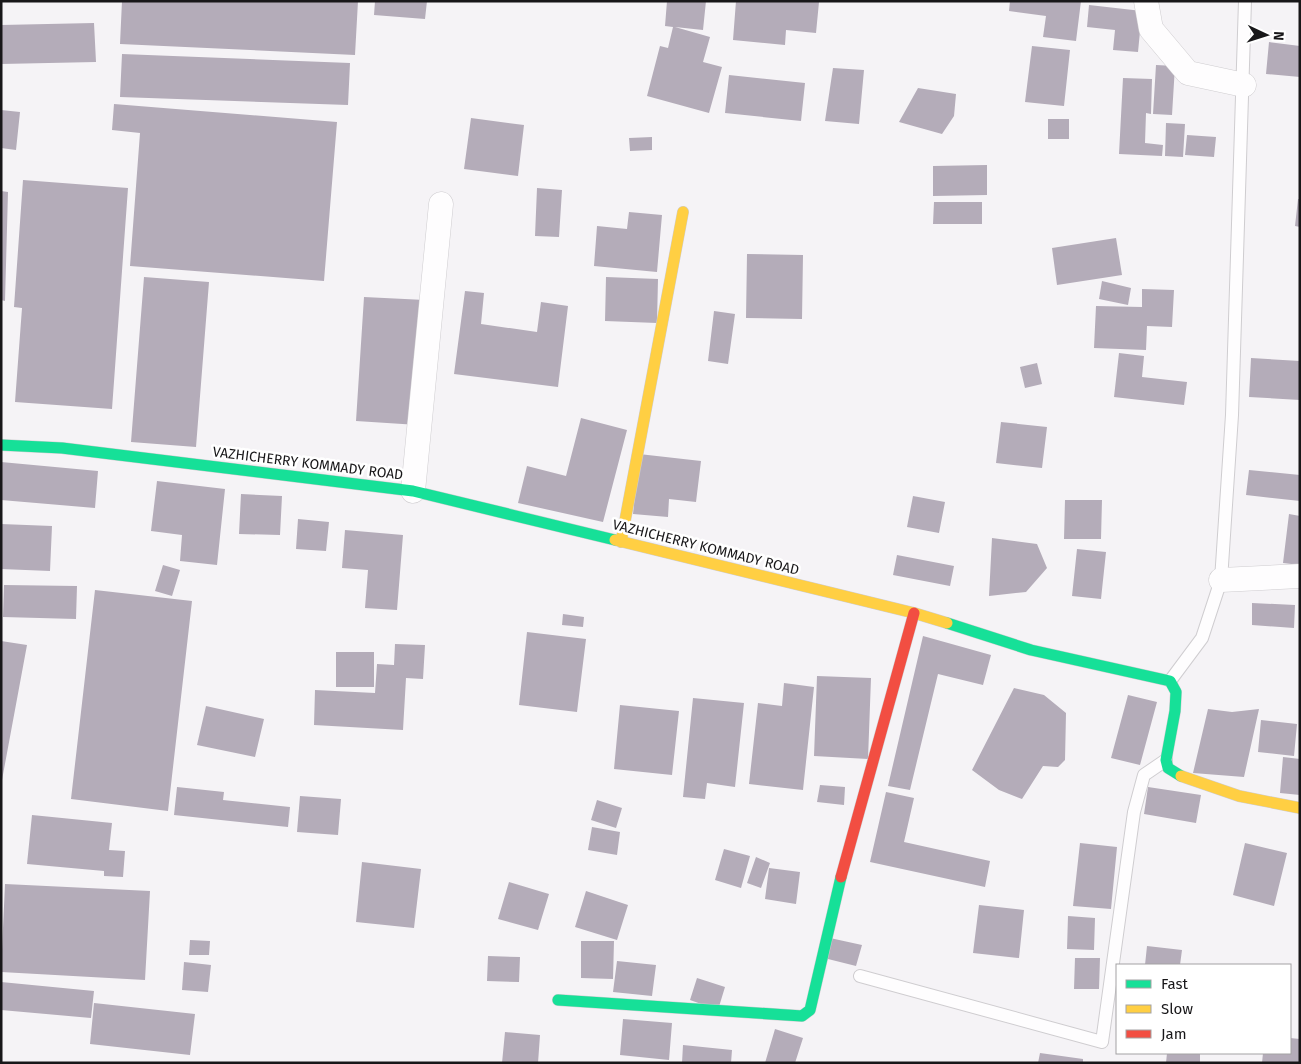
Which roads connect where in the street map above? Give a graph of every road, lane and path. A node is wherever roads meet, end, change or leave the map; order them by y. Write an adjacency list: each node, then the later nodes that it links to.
1 (1146, 1): 3 (street)
2 (1245, 1): 3 (lane)
3 (1244, 85): 10 (lane)
4 (441, 204): 7 (street)
5 (683, 212): 8 (street)
6 (1, 445): 7 (street, VAZHICHERRY KOMMADY ROAD)
7 (413, 491): 8 (street, VAZHICHERRY KOMMADY ROAD)
8 (620, 542): 11 (street, VAZHICHERRY KOMMADY ROAD)
9 (1300, 576): 10 (street)
10 (1221, 580): 12 (lane)
11 (914, 613): 12 (street, VAZHICHERRY KOMMADY ROAD); 16 (street)
12 (1170, 681): 13 (street)
13 (1166, 760): 14 (street); 15 (lane)
14 (1300, 808)
15 (860, 976)
16 (558, 1000)

